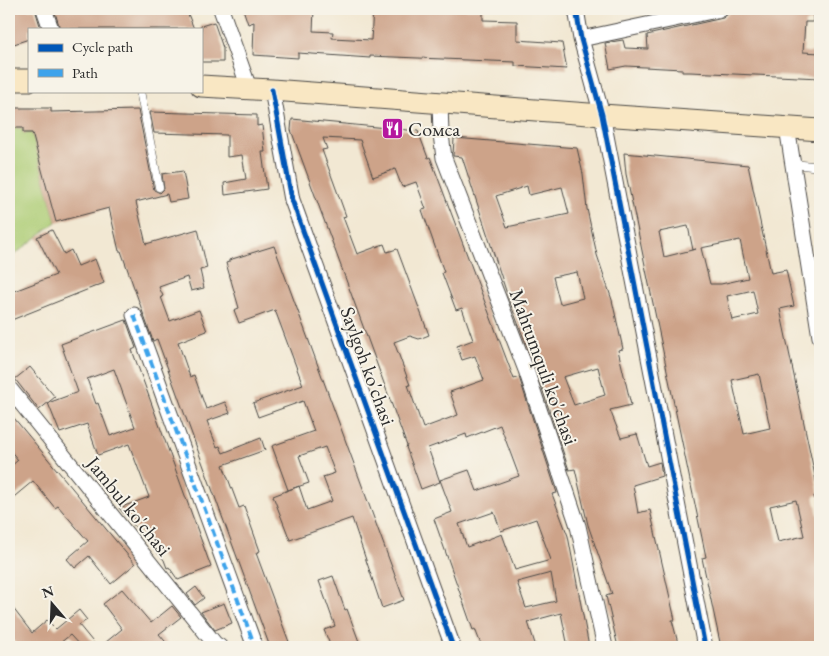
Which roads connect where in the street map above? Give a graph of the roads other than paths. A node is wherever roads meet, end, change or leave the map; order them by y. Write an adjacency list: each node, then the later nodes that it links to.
1 (44, 9): 5 (street)
2 (576, 9): 6 (street)
3 (721, 9): 6 (street)
4 (225, 10): 10 (street)
5 (51, 28)
6 (581, 39): 14 (street)
7 (9, 80): 8 (main road)
8 (28, 80)
9 (202, 86): 10 (main road)
10 (249, 88): 11 (main road)
11 (272, 90): 13 (main road); 25 (street, Saylgoh ko'chasi)
12 (140, 92): 19 (lane)
13 (440, 103): 14 (main road); 26 (street, Mahtumquli ko'chasi)
14 (602, 115): 15 (main road); 27 (street)
15 (787, 127): 16 (main road); 17 (street)
16 (820, 130)
17 (794, 164): 18 (lane); 21 (street)
18 (820, 167)
19 (159, 187)
20 (134, 315): 24 (street)
21 (820, 337)
22 (9, 388): 23 (street, Jambul ko'chasi)
23 (220, 647)
24 (255, 647)
25 (454, 647)
26 (605, 647)
27 (705, 647)

